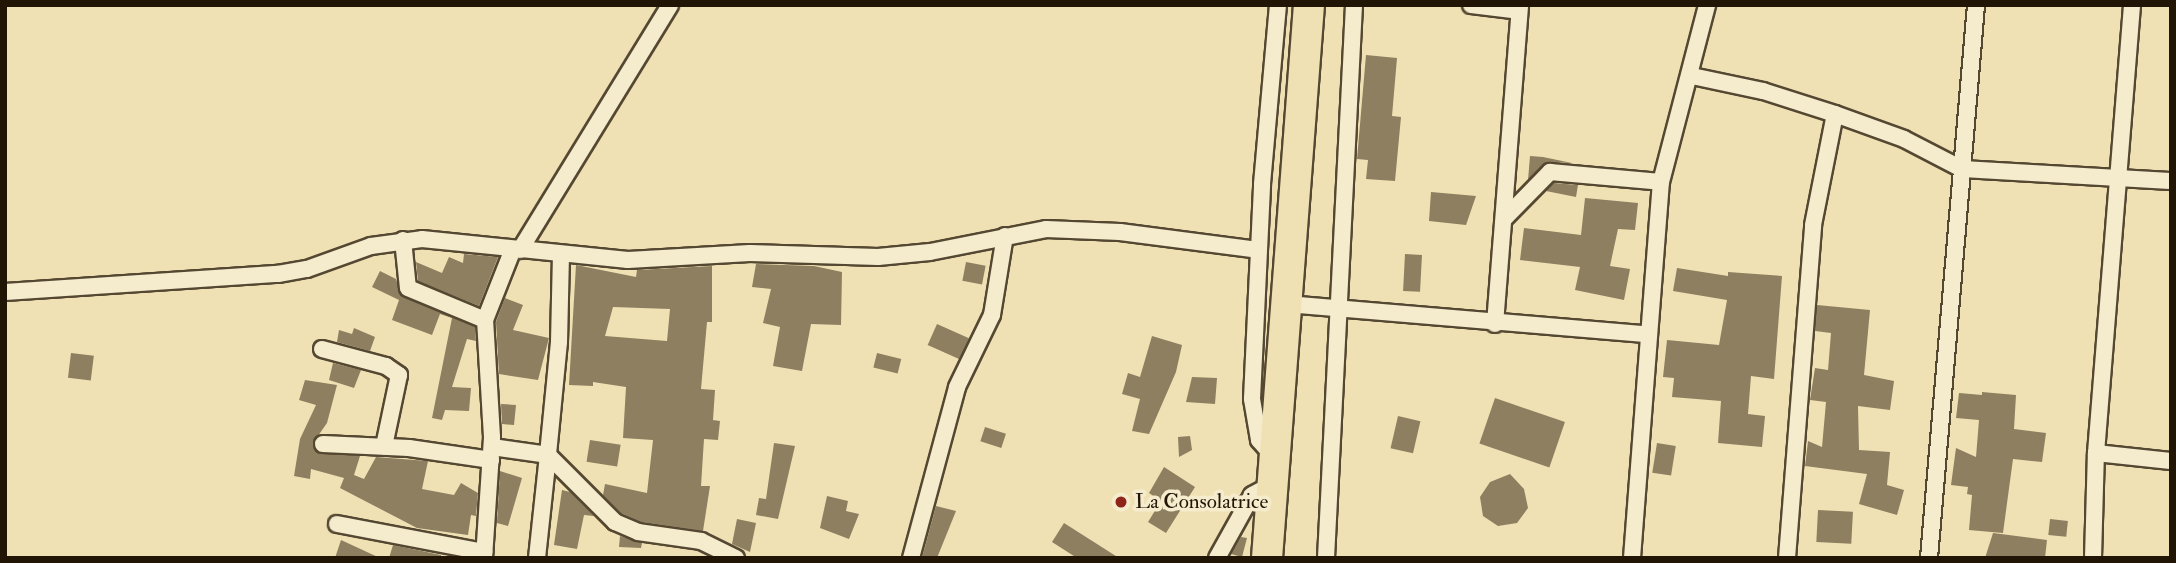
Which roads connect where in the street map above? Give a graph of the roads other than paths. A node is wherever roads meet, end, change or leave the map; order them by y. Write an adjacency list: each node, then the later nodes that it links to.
1 (670, 5): 19 (street)
2 (1278, 5): 20 (street)
3 (1308, 5): 23 (highway)
4 (1354, 5): 24 (street)
5 (1471, 5): 9 (street)
6 (1707, 5): 10 (street)
7 (1976, 5): 12 (street)
8 (2132, 5): 13 (street)
9 (1519, 8): 16 (street)
10 (1692, 76): 11 (street); 15 (street)
11 (1835, 114): 12 (street); 45 (street)
12 (1962, 169): 13 (street); 46 (street)
13 (2118, 177): 14 (street); 32 (street)
14 (2171, 181)
15 (1661, 182): 16 (street); 27 (street)
16 (1504, 219): 26 (street)
17 (1005, 236): 20 (street); 21 (street); 40 (street)
18 (403, 240): 19 (street); 22 (street); 25 (street)
19 (516, 249): 21 (street); 25 (street)
20 (1258, 250): 35 (street)
21 (562, 254): 33 (street)
22 (5, 292)
23 (1286, 304): 24 (street); 35 (highway)
24 (1336, 311): 26 (street); 43 (street)
25 (485, 320): 31 (street)
26 (1495, 324): 27 (street)
27 (1646, 334): 44 (street)
28 (322, 349): 30 (street)
29 (323, 444): 30 (street)
30 (384, 446): 31 (street)
31 (491, 453): 33 (street); 37 (street)
32 (2096, 453): 34 (street); 47 (street)
33 (548, 455): 38 (street); 39 (street)
34 (2171, 461)
35 (1275, 470): 41 (street); 42 (highway)
36 (337, 524): 37 (street)
37 (484, 555)
38 (537, 558)
39 (736, 558)
40 (911, 558)
41 (1217, 558)
42 (1267, 558)
43 (1326, 558)
44 (1632, 558)
45 (1787, 558)
46 (1930, 558)
47 (2092, 558)

